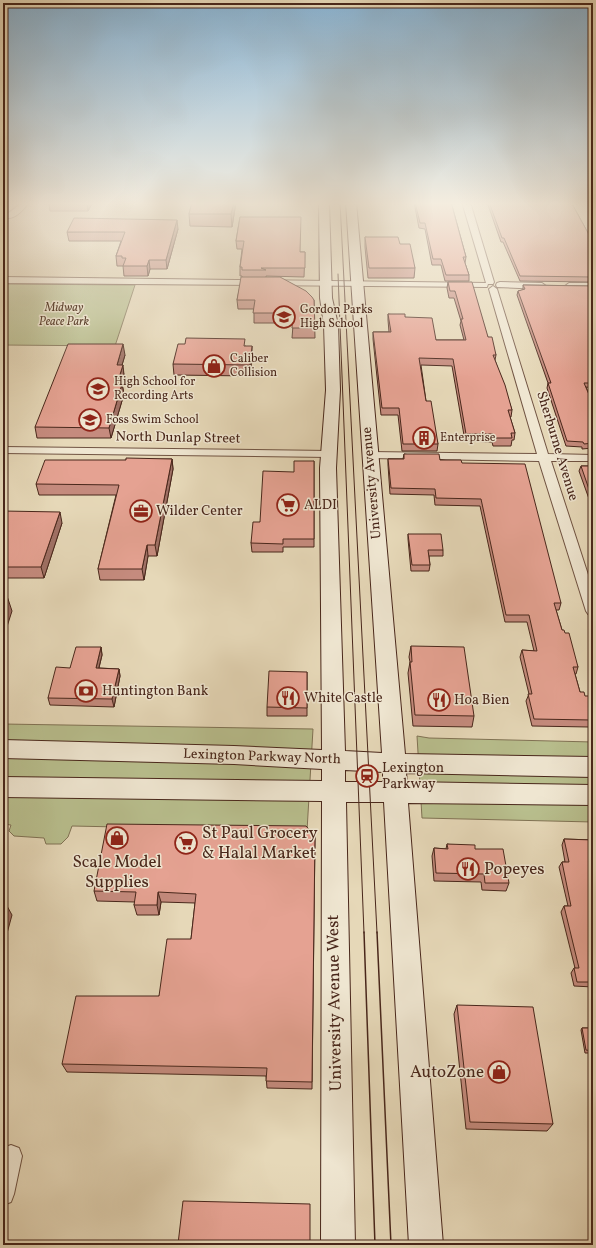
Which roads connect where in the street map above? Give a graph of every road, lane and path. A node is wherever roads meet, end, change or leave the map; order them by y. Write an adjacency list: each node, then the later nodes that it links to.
1 (325, 260): 5 (main road)
2 (355, 260): 6 (main road, University Avenue)
3 (484, 260): 7 (street, Sherburne Avenue)
4 (3, 280): 5 (street)
5 (326, 284): 6 (street); 10 (main road)
6 (357, 284): 7 (street); 11 (main road, University Avenue)
7 (492, 285): 8 (street); 12 (street, Sherburne Avenue)
8 (593, 286)
9 (3, 450): 10 (street, North Dunlap Street)
10 (329, 454): 16 (main road)
11 (370, 455): 12 (street); 17 (main road, University Avenue)
12 (544, 458): 13 (street); 14 (street, Sherburne Avenue)
13 (593, 458)
14 (593, 611)
15 (3, 750): 16 (main road, Lexington Parkway North)
16 (333, 760): 17 (main road, Lexington Parkway North); 20 (main road, University Avenue West)
17 (394, 763): 18 (main road, Lexington Parkway North); 21 (main road)
18 (593, 767)
19 (3, 787): 20 (main road)
20 (333, 791): 21 (main road); 25 (main road, University Avenue West)
21 (395, 793): 22 (main road); 26 (main road)
22 (593, 796)
23 (11, 1156): 24 (street)
24 (3, 1194)
25 (338, 1245)
26 (426, 1245)

